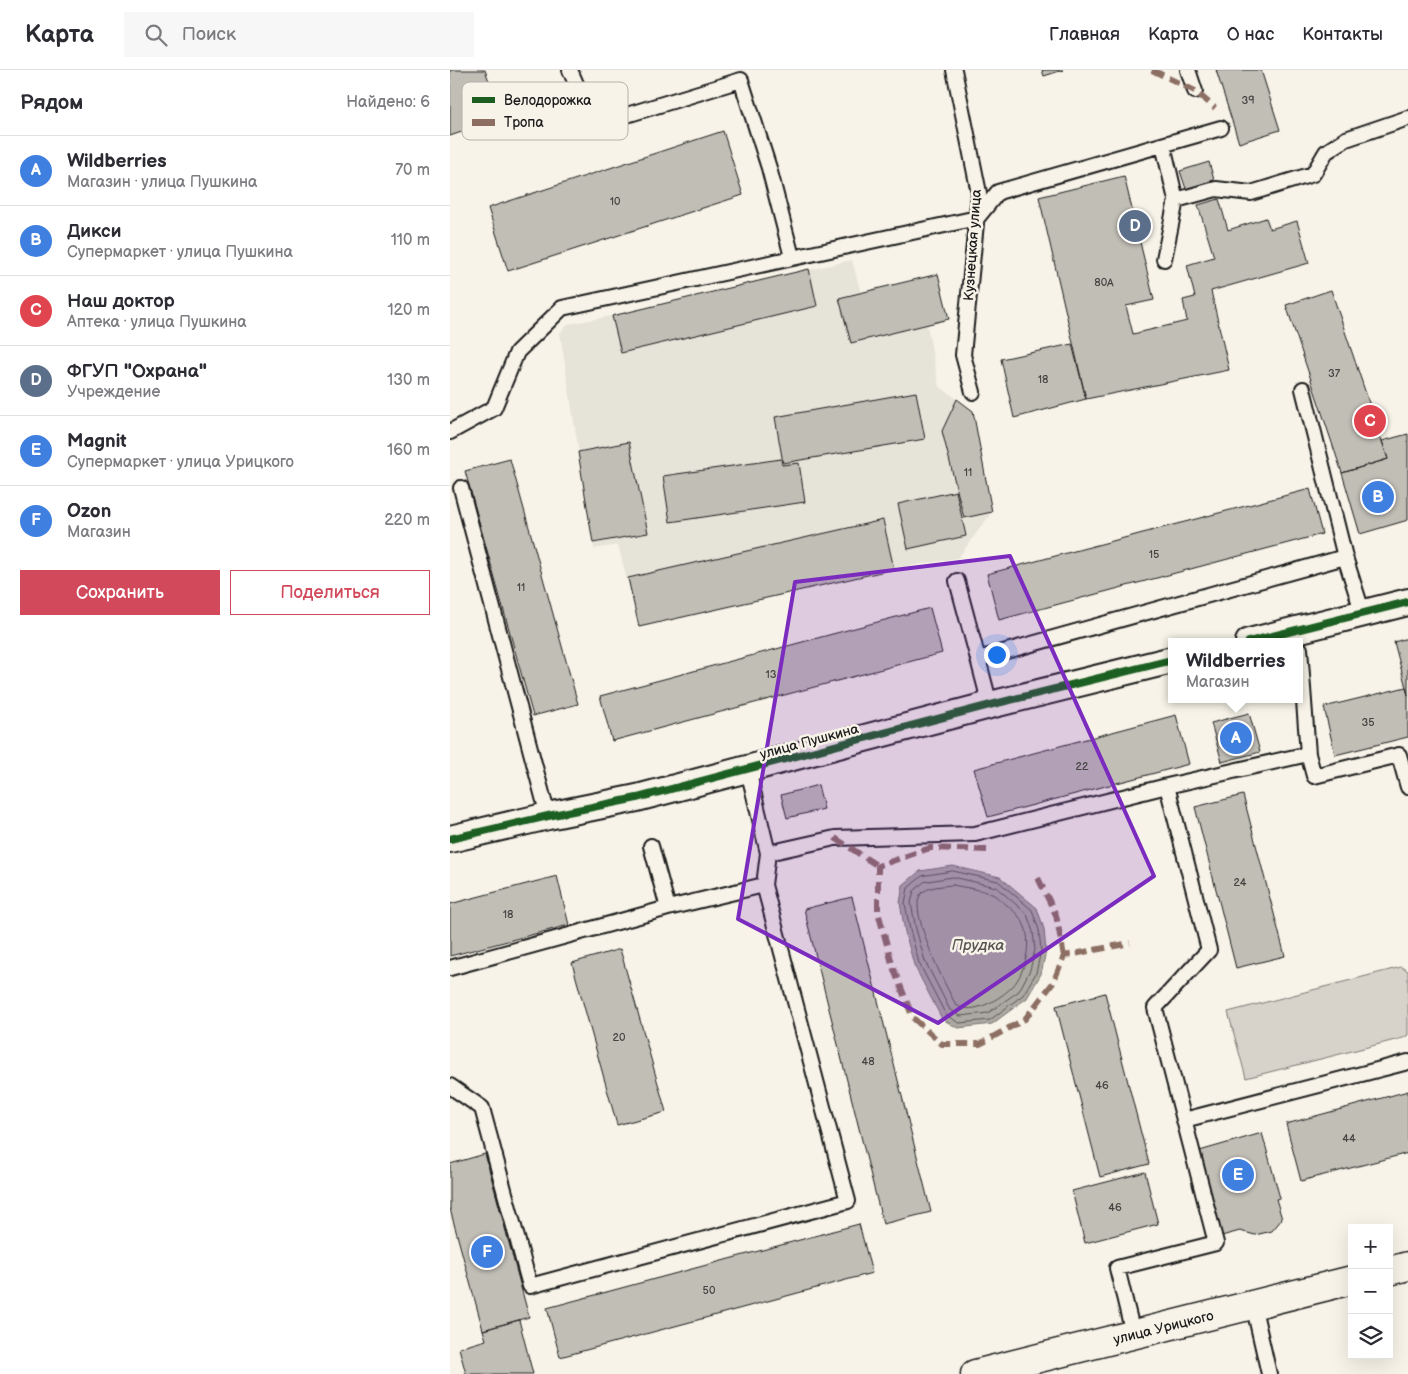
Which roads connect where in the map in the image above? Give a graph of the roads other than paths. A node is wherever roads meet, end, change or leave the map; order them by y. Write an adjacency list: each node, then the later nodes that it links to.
1 (570, 70): 4 (lane)
2 (954, 70): 11 (lane, Кузнецкая улица)
3 (1188, 70): 5 (lane)
4 (575, 82)
5 (1195, 91)
6 (628, 115): 12 (lane)
7 (1408, 118): 10 (lane)
8 (1221, 128): 9 (lane)
9 (1163, 146): 10 (lane); 11 (lane)
10 (1176, 200): 13 (lane)
11 (977, 218): 12 (lane); 15 (lane, Кузнецкая улица)
12 (792, 257): 16 (lane)
13 (1164, 259)
14 (1303, 389): 18 (lane)
15 (972, 392)
16 (450, 432)
17 (461, 488): 31 (lane)
18 (1345, 558): 21 (lane); 23 (lane)
19 (957, 581): 23 (lane)
20 (1408, 602): 21 (street)
21 (1363, 614): 22 (street)
22 (1303, 638)
23 (978, 659): 26 (lane)
24 (1168, 661): 26 (street, улица Пушкина)
25 (1303, 691): 27 (lane)
26 (990, 705): 28 (street, улица Пушкина)
27 (1308, 754): 29 (lane); 30 (lane)
28 (748, 770): 31 (street, улица Пушкина); 34 (lane)
29 (1167, 786): 34 (lane); 40 (lane)
30 (1408, 787)
31 (548, 816): 32 (street, улица Пушкина)
32 (450, 839)
33 (651, 846): 36 (lane)
34 (768, 853): 35 (lane)
35 (764, 885): 36 (lane); 39 (lane)
36 (668, 908): 37 (lane)
37 (450, 968)
38 (1408, 1062): 40 (lane)
39 (450, 1086)
40 (1184, 1120): 45 (lane)
41 (1408, 1266): 42 (highway)
42 (1393, 1270)
43 (1348, 1281): 44 (highway, улица Урицкого)
44 (1253, 1304): 45 (highway, улица Урицкого); 47 (lane)
45 (1133, 1333): 46 (highway, улица Урицкого)
46 (975, 1374)
47 (1269, 1374)

